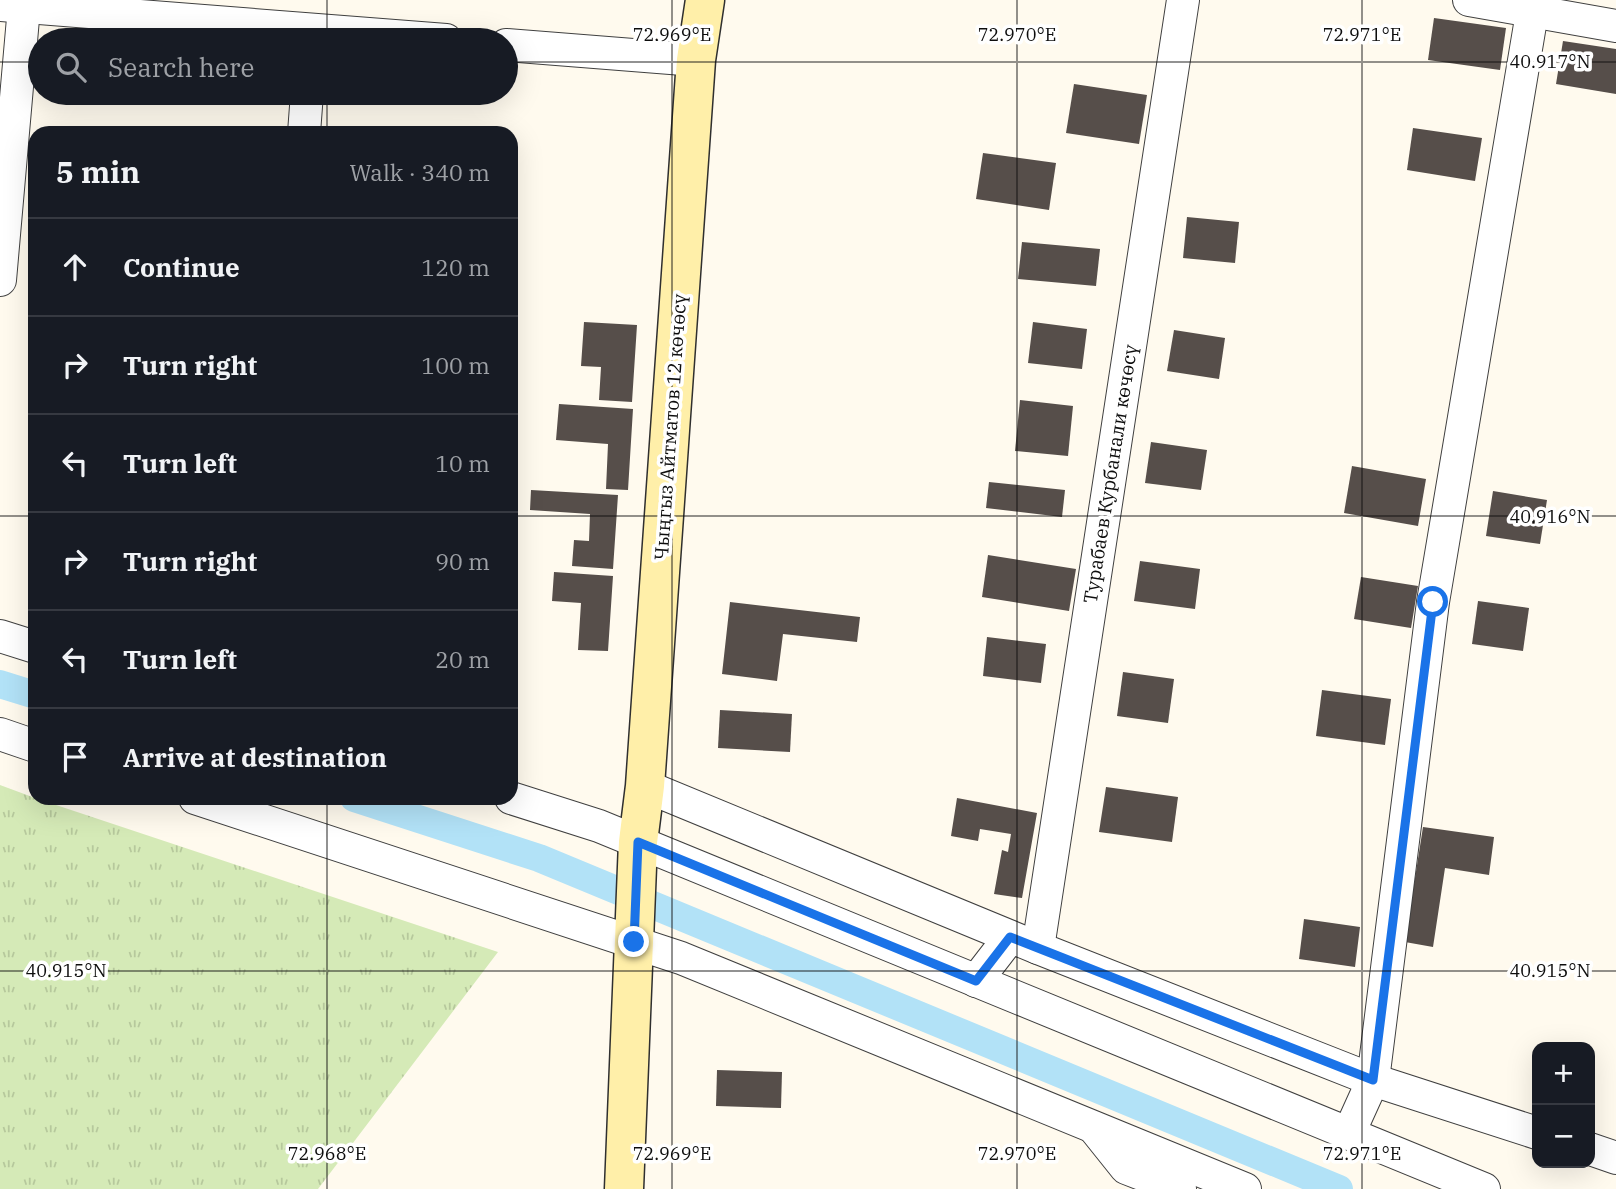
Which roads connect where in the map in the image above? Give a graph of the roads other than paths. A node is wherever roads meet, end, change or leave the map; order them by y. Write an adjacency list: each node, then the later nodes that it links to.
1 (705, 0): 10 (main road, Чыңгыз Айтматов 12 көчөсү)
2 (1183, 0): 23 (street, Турабаев Курбанали көчөсү)
3 (1469, 0): 6 (street)
4 (12, 6): 5 (street); 13 (street)
5 (116, 7): 8 (street)
6 (1532, 13): 7 (street); 25 (street)
7 (1616, 26)
8 (262, 28)
9 (518, 46): 10 (street)
10 (696, 60): 18 (main road, Чыңгыз Айтматов 12 көчөсү)
11 (306, 105): 12 (street)
12 (305, 126)
13 (0, 280)
14 (0, 636): 15 (street)
15 (28, 645)
16 (0, 734): 17 (street)
17 (28, 744)
18 (645, 786): 21 (main road, Чыңгыз Айтматов 12 көчөсү); 23 (street)
19 (518, 800): 21 (street)
20 (217, 805): 22 (street)
21 (638, 848): 22 (main road, Чыңгыз Айтматов 12 көчөсү); 24 (street)
22 (634, 935): 26 (street); 31 (main road, Чыңгыз Айтматов 12 көчөсү)
23 (1024, 943): 24 (street); 25 (street)
24 (976, 981): 28 (street)
25 (1373, 1080): 27 (street); 28 (street)
26 (1094, 1127): 32 (street); 33 (street)
27 (1532, 1131)
28 (1349, 1133): 34 (street)
29 (1595, 1151): 30 (street)
30 (1616, 1158)
31 (624, 1189)
32 (1180, 1189)
33 (1245, 1189)
34 (1484, 1189)

